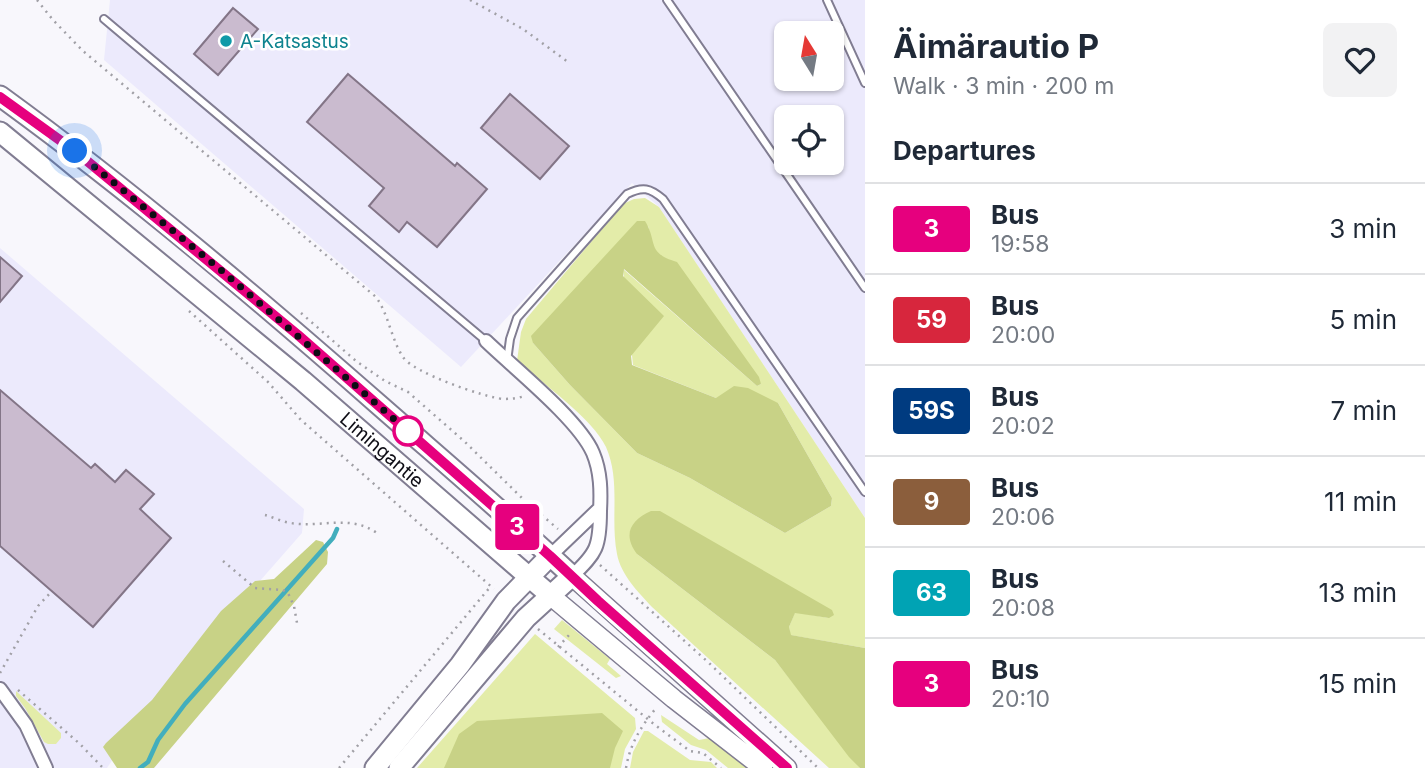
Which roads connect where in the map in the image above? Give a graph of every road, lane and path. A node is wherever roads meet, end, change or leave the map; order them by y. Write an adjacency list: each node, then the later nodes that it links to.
1 (37, 0): 14 (path)
2 (470, 0): 6 (path)
3 (667, 0): 10 (lane)
4 (827, 0): 7 (lane)
5 (104, 19): 12 (lane)
6 (568, 62)
7 (865, 83)
8 (0, 96): 19 (main road, Limingantie)
9 (0, 132): 22 (main road, Limingantie)
10 (865, 288)
11 (188, 310): 24 (path)
12 (486, 341): 13 (street)
13 (507, 362): 14 (street); 15 (lane)
14 (538, 391): 16 (street)
15 (865, 492)
16 (600, 509): 19 (street); 21 (street)
17 (265, 515): 18 (path)
18 (377, 533)
19 (550, 556): 21 (main road, Limingantie); 22 (main road)
20 (223, 561): 29 (path)
21 (572, 576): 26 (main road); 42 (main road, Limingantie)
22 (530, 577): 26 (main road, Limingantie); 27 (main road)
23 (616, 581): 43 (path)
24 (491, 586): 27 (path); 36 (path)
25 (52, 591): 30 (path)
26 (551, 596): 28 (main road); 41 (main road, Limingantie)
27 (506, 601): 37 (main road)
28 (526, 618): 33 (path); 38 (main road)
29 (297, 624)
30 (0, 673)
31 (5, 686): 34 (street); 35 (path)
32 (657, 707): 33 (path)
33 (647, 719): 39 (path); 40 (path)
34 (46, 768)
35 (103, 768)
36 (340, 768)
37 (375, 768)
38 (399, 768)
39 (626, 768)
40 (721, 768)
41 (763, 768)
42 (787, 768)
43 (818, 768)

